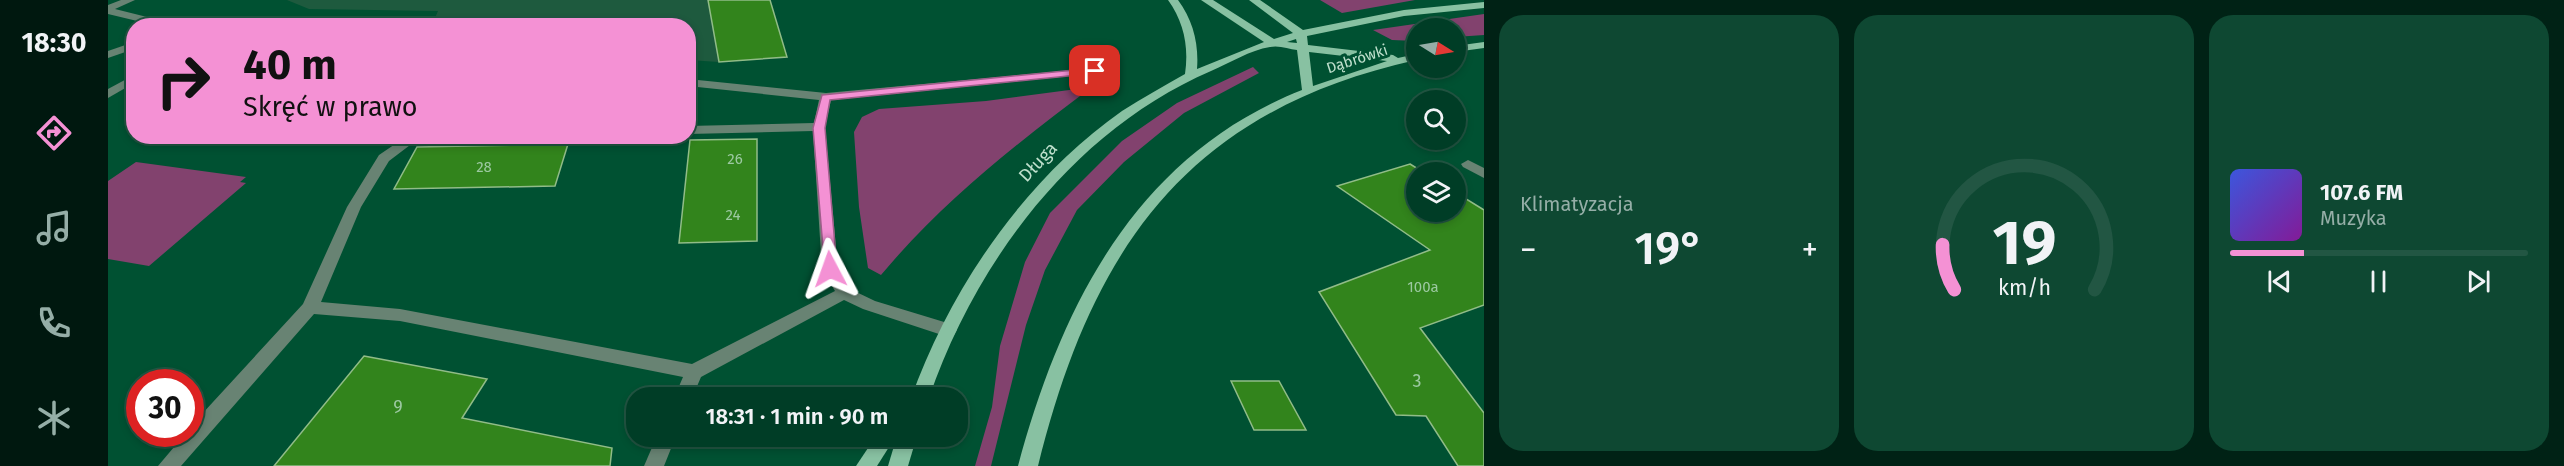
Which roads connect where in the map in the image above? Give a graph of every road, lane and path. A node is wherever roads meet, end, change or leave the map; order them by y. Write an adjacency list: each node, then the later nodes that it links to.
1 (130, 0): 6 (street)
2 (1173, 0): 18 (main road)
3 (1206, 0): 9 (main road)
4 (1254, 0): 8 (main road)
5 (1484, 4): 8 (main road, Dąbrówki)
6 (108, 9): 7 (street)
7 (134, 18)
8 (1300, 34): 9 (main road, Dąbrówki); 13 (main road)
9 (1273, 43): 13 (main road); 18 (main road, Długa)
10 (1484, 45): 11 (main road)
11 (1466, 47)
12 (126, 48): 14 (street)
13 (1304, 48): 15 (main road); 21 (main road)
14 (108, 55)
15 (1406, 58)
16 (1406, 60): 21 (main road, Dąbrówki)
17 (1095, 71): 23 (street)
18 (1190, 76): 31 (main road, Długa)
19 (126, 83): 22 (street)
20 (696, 83): 23 (street)
21 (1308, 91): 42 (main road)
22 (108, 94)
23 (825, 97): 24 (street)
24 (819, 128): 25 (street); 29 (street)
25 (696, 130)
26 (404, 144): 30 (street)
27 (1468, 164): 28 (street)
28 (1484, 174)
29 (844, 293): 31 (street); 32 (street)
30 (310, 307): 32 (street); 38 (street)
31 (948, 330): 34 (main road, Długa)
32 (694, 372): 33 (street)
33 (688, 387)
34 (923, 387)
35 (662, 447): 39 (street)
36 (879, 447): 40 (main road)
37 (904, 447): 41 (main road)
38 (168, 466)
39 (654, 466)
40 (866, 466)
41 (898, 466)
42 (1028, 466)

